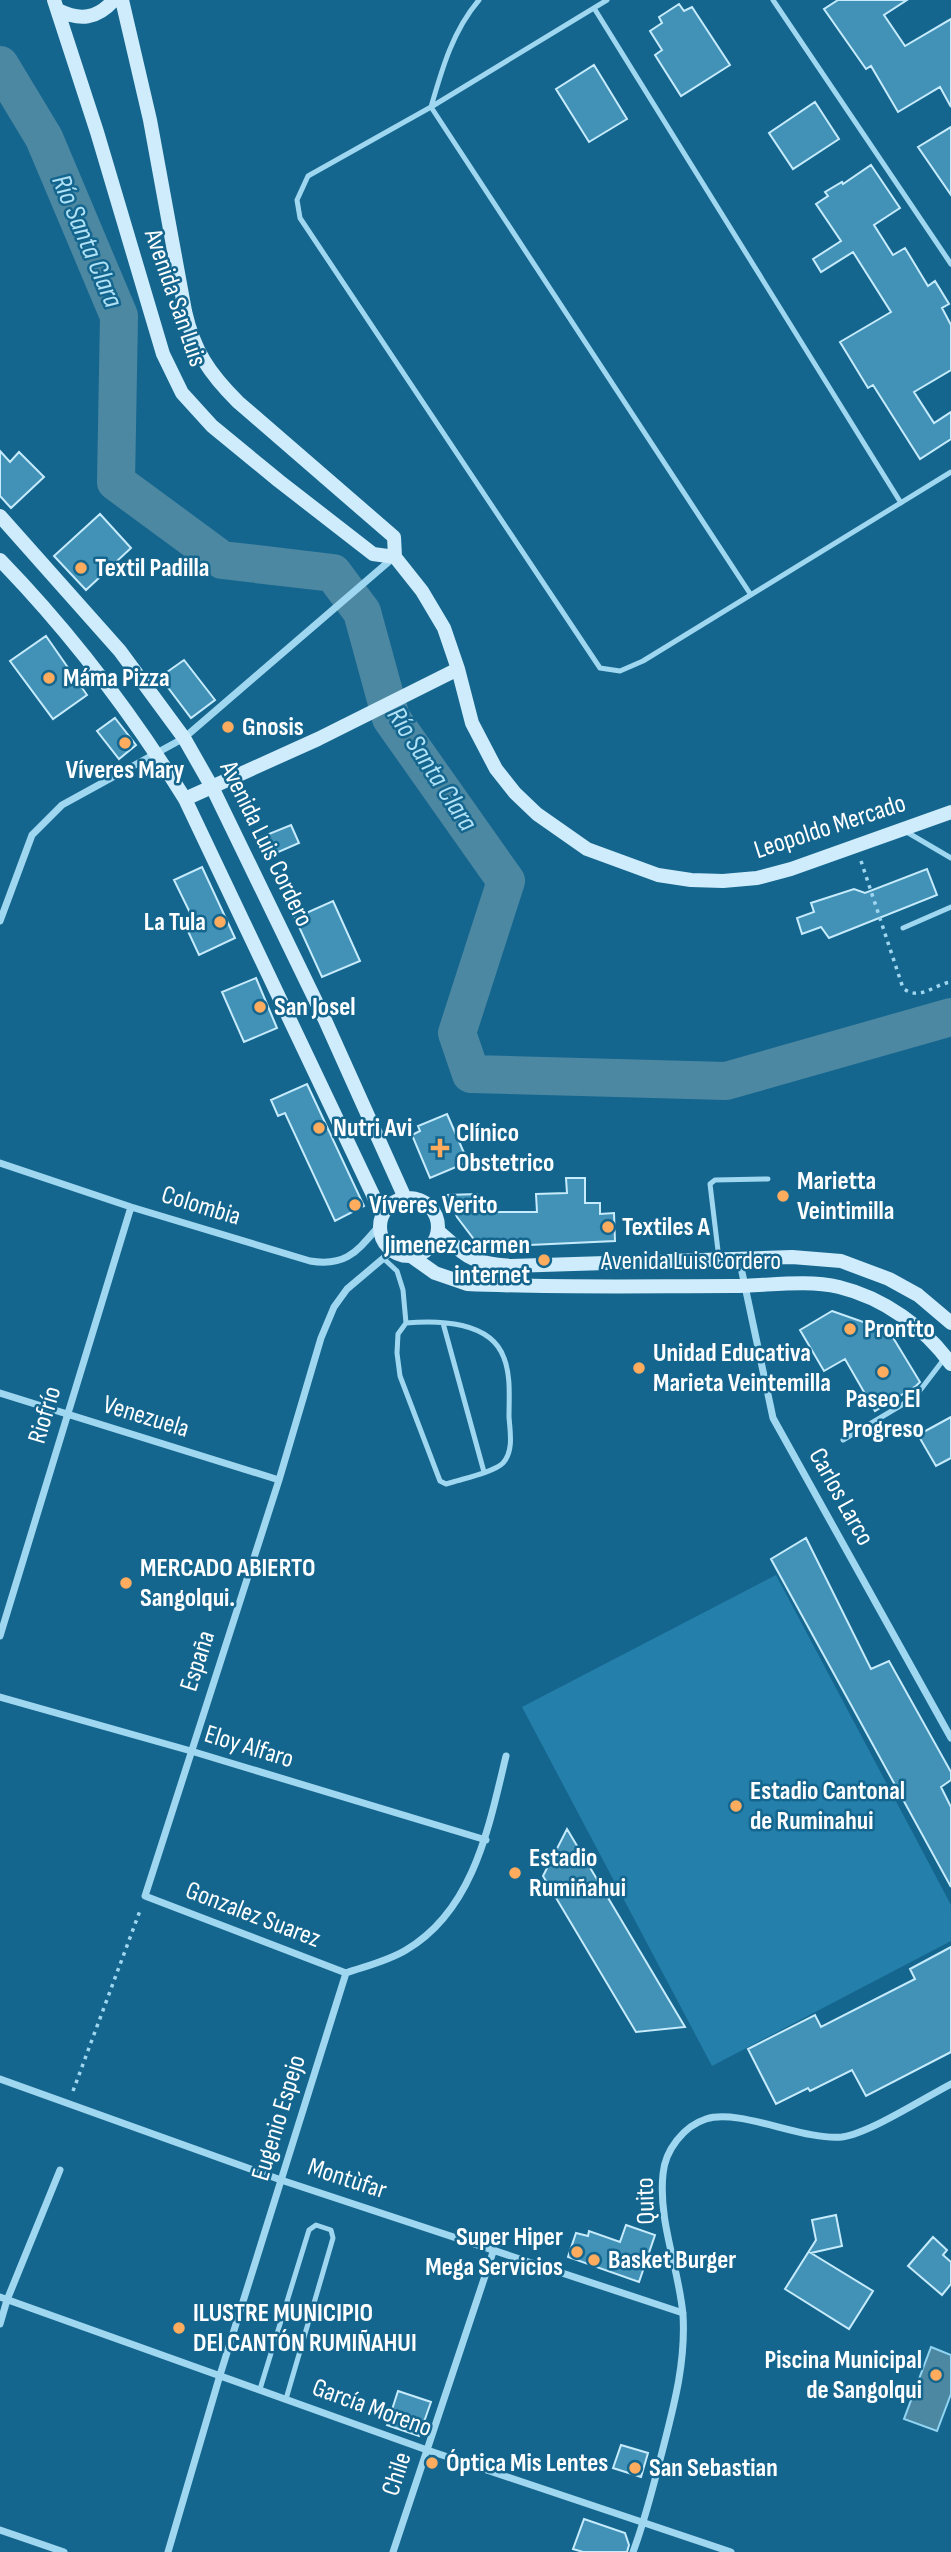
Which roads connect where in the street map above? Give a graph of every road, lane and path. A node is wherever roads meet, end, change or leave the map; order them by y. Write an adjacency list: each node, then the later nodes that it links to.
1 (114, 0): 6 (main road)
2 (122, 0): 13 (main road, Avenida San Luis)
3 (479, 0): 8 (lane)
4 (607, 0): 7 (lane)
5 (773, 0): 9 (lane)
6 (56, 5): 13 (main road, Avenida San Luis)
7 (594, 8): 8 (lane); 11 (lane)
8 (431, 107): 15 (lane); 15 (lane)
9 (951, 264)
10 (951, 472): 11 (lane)
11 (901, 503): 15 (lane)
12 (0, 516): 17 (main road, Avenida Luis Cordero)
13 (394, 557): 16 (main road, Avenida San Luis); 17 (street)
14 (0, 560): 18 (main road, Avenida Luis Cordero)
15 (751, 594)
16 (458, 669): 19 (main road); 22 (main road, Leopoldo Mercado)
17 (184, 738): 18 (street); 19 (main road, Avenida Luis Cordero)
18 (158, 755): 20 (main road, Avenida Luis Cordero); 25 (street)
19 (213, 789): 20 (main road); 29 (main road, Avenida Luis Cordero)
20 (186, 799): 31 (main road, Avenida Luis Cordero)
21 (951, 812): 22 (main road, Leopoldo Mercado)
22 (902, 829): 23 (lane)
23 (951, 858)
24 (951, 907): 26 (lane)
25 (0, 921)
26 (903, 928)
27 (0, 1163): 30 (street, Colombia)
28 (768, 1179): 36 (lane)
29 (405, 1198): 31 (main road); 32 (main road)
30 (131, 1207): 31 (street, Colombia); 43 (street, Riofrío)
31 (381, 1220): 33 (main road)
32 (438, 1231): 34 (main road); 36 (main road, Avenida Luis Cordero)
33 (387, 1254): 34 (main road); 38 (lane); 46 (street, España)
34 (411, 1256): 37 (main road, Avenida Luis Cordero)
35 (739, 1258): 36 (main road, Avenida Luis Cordero); 37 (street, Carlos Larco); 40 (main road, Avenida Luis Cordero)
36 (719, 1259)
37 (743, 1286): 41 (main road, Avenida Luis Cordero); 49 (street, Carlos Larco)
38 (406, 1323): 39 (lane); 45 (lane)
39 (443, 1323): 45 (lane); 45 (lane)
40 (951, 1323)
41 (948, 1360): 44 (lane)
42 (0, 1393): 43 (street, Venezuela)
43 (67, 1415): 46 (street, Venezuela); 47 (street, Riofrío)
44 (843, 1440)
45 (484, 1472)
46 (279, 1480): 50 (street, España)
47 (0, 1636)
48 (0, 1697): 50 (street, Eloy Alfaro)
49 (951, 1738)
50 (191, 1751): 52 (street, Eloy Alfaro); 53 (street, España)
51 (506, 1756): 52 (street)
52 (486, 1840): 54 (street)
53 (145, 1896): 54 (street, Gonzalez Suarez); 57 (path)
54 (346, 1973): 59 (street, Eugenio Espejo)
55 (0, 2079): 57 (street, Montùfar)
56 (951, 2084): 62 (street, Quito)
57 (69, 2103): 59 (street, Montùfar)
58 (60, 2170): 61 (street)
59 (281, 2180): 60 (street, Montùfar); 64 (street, Eugenio Espejo)
60 (494, 2249): 62 (street, Montùfar); 67 (street, Chile)
61 (4, 2299): 63 (street); 64 (street, García Moreno)
62 (683, 2313): 68 (street, Quito)
63 (0, 2324)
64 (220, 2375): 65 (street, García Moreno); 71 (street, Eugenio Espejo)
65 (260, 2389): 66 (street, García Moreno); 66 (lane)
66 (286, 2399): 67 (street, García Moreno)
67 (427, 2450): 68 (street, García Moreno); 72 (street, Chile)
68 (644, 2524): 73 (street, Quito); 74 (street, García Moreno)
69 (0, 2530): 70 (street)
70 (64, 2552)
71 (167, 2552)
72 (393, 2552)
73 (633, 2552)
74 (732, 2552)

